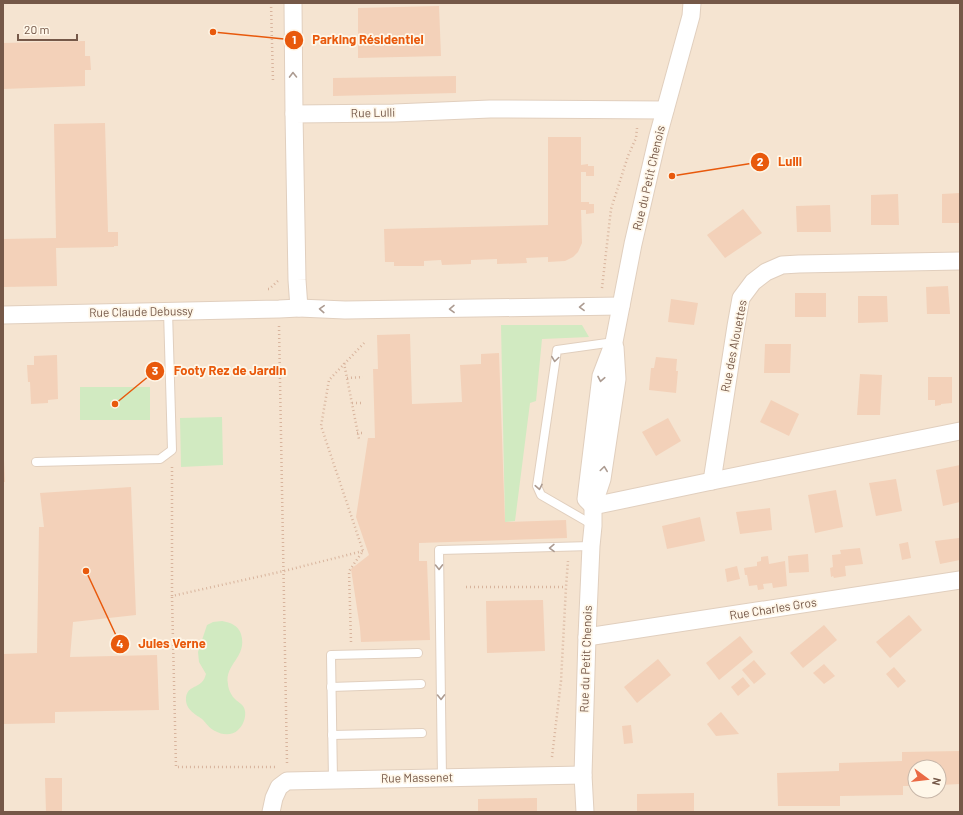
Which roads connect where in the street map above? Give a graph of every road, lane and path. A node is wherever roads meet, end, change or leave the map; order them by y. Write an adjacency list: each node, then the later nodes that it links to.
1 (271, 3): 4 (path)
2 (293, 3): 6 (street, one-way to 2)
3 (694, 7): 5 (street, Rue du Petit Chenois)
4 (273, 81)
5 (665, 110): 6 (street, Rue Lulli); 10 (street, Rue du Petit Chenois)
6 (294, 114): 11 (street)
7 (960, 261): 28 (street, Rue des Alouettes)
8 (279, 274): 9 (path)
9 (261, 290)
10 (621, 306): 11 (street, one-way to 11); 16 (street, Rue du Petit Chenois)
11 (299, 308): 12 (street, Rue Claude Debussy)
12 (168, 311): 13 (street, Rue Claude Debussy); 26 (lane)
13 (3, 315)
14 (279, 326): 33 (path)
15 (366, 341): 17 (path)
16 (614, 342): 29 (street, Rue du Petit Chenois); 30 (lane, one-way to 30)
17 (344, 363): 18 (path); 32 (path)
18 (347, 378): 19 (path); 20 (path)
19 (363, 378)
20 (352, 403): 21 (path); 23 (path)
21 (364, 403)
22 (960, 431): 28 (street)
23 (357, 433): 24 (path); 25 (path)
24 (365, 433)
25 (358, 439)
26 (172, 450): 27 (lane); 37 (path)
27 (36, 462)
28 (712, 481): 29 (street)
29 (593, 506): 30 (street, Rue du Petit Chenois)
30 (593, 526): 31 (street, Rue du Petit Chenois)
31 (590, 546): 38 (street, Rue du Petit Chenois); 47 (lane, one-way to 47)
32 (363, 551): 33 (path); 40 (path)
33 (284, 570): 37 (path); 45 (path)
34 (960, 580): 38 (street, Rue Charles Gros)
35 (466, 587): 36 (path)
36 (566, 587)
37 (172, 596): 45 (path)
38 (587, 637): 46 (street, Rue du Petit Chenois)
39 (418, 653): 40 (lane)
40 (352, 655): 42 (lane)
41 (421, 684): 42 (lane)
42 (331, 687): 44 (lane)
43 (422, 733): 44 (lane)
44 (332, 736): 48 (lane)
45 (287, 774): 48 (street, Rue Massenet); 49 (street)
46 (583, 775): 47 (street, Rue Massenet); 50 (street, Rue du Petit Chenois)
47 (442, 778): 48 (street, Rue Massenet)
48 (333, 780)
49 (271, 812)
50 (585, 812)

